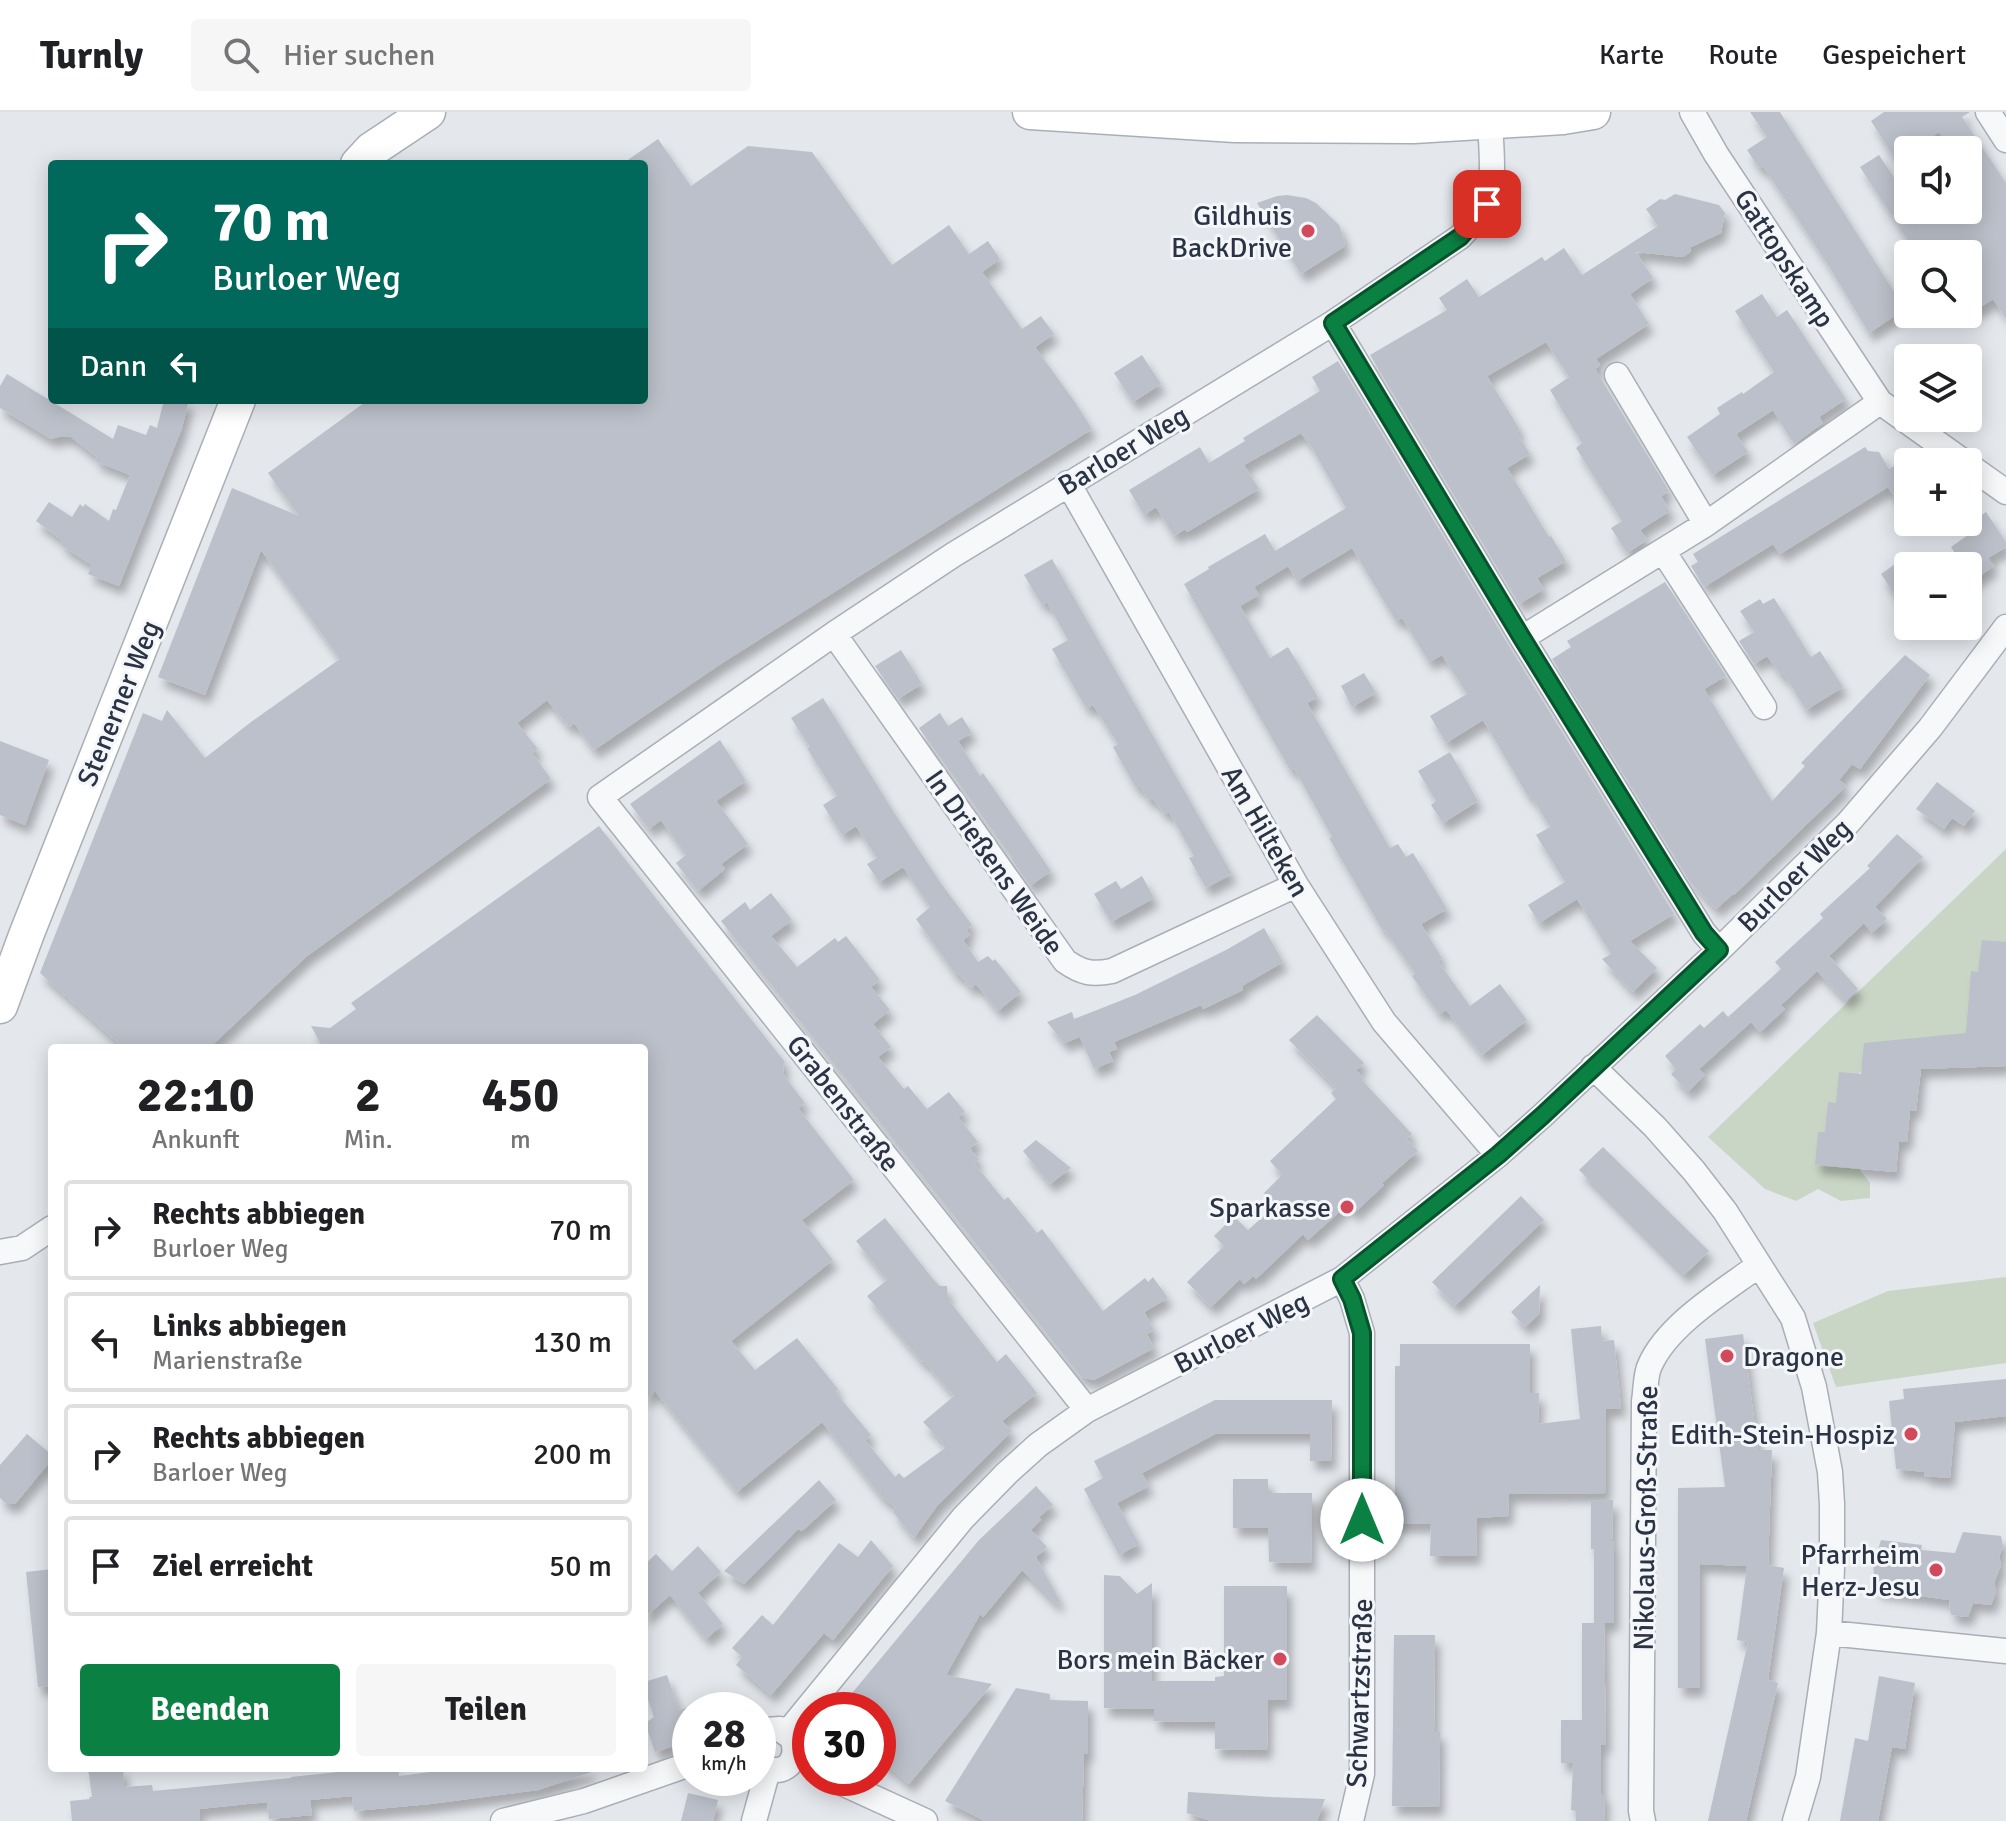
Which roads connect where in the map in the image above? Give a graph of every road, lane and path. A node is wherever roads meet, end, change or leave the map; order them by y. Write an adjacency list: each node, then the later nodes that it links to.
1 (428, 112): 8 (street)
2 (1030, 112): 6 (street)
3 (1593, 112): 6 (street)
4 (1692, 112): 11 (street, Gattopskamp)
5 (1988, 112): 7 (street)
6 (1490, 123): 9 (street, Barloer Weg)
7 (2006, 140)
8 (362, 160)
9 (1333, 323): 15 (street, Barloer Weg); 20 (street)
10 (1617, 375): 17 (street)
11 (1880, 402): 13 (street, Gattopskamp); 17 (street)
12 (236, 404): 26 (street, Stenerner Weg)
13 (1945, 448)
14 (1982, 475): 16 (street, Gattopskamp)
15 (1068, 483): 19 (street, Barloer Weg); 24 (street, Am Hilteken)
16 (2006, 492)
17 (1706, 524): 18 (street)
18 (1663, 551): 20 (street); 22 (street)
19 (834, 634): 23 (street, Barloer Weg); 24 (street, In Drießens Weide)
20 (1522, 638): 25 (street)
21 (2002, 640): 25 (street, Burloer Weg)
22 (1764, 707)
23 (600, 797): 33 (street, Grabenstraße)
24 (1296, 885): 28 (street, Am Hilteken)
25 (1719, 950): 27 (street, Burloer Weg)
26 (0, 1006)
27 (1593, 1067): 28 (street, Burloer Weg); 31 (street)
28 (1498, 1155): 32 (street, Burloer Weg)
29 (48, 1231): 30 (street)
30 (0, 1252)
31 (1759, 1265): 34 (street); 46 (street, Nikolaus-Groß-Straße)
32 (1342, 1279): 33 (street, Burloer Weg); 45 (street, Schwartzstraße)
33 (1087, 1410): 37 (street, Burloer Weg)
34 (1829, 1633): 35 (street); 47 (street)
35 (2006, 1651)
36 (776, 1728): 37 (street)
37 (787, 1733): 38 (street)
38 (792, 1740)
39 (672, 1770): 42 (street)
40 (758, 1796): 43 (street)
41 (870, 1796): 44 (street)
42 (503, 1821)
43 (754, 1821)
44 (925, 1821)
45 (1351, 1821)
46 (1643, 1821)
47 (1795, 1821)

